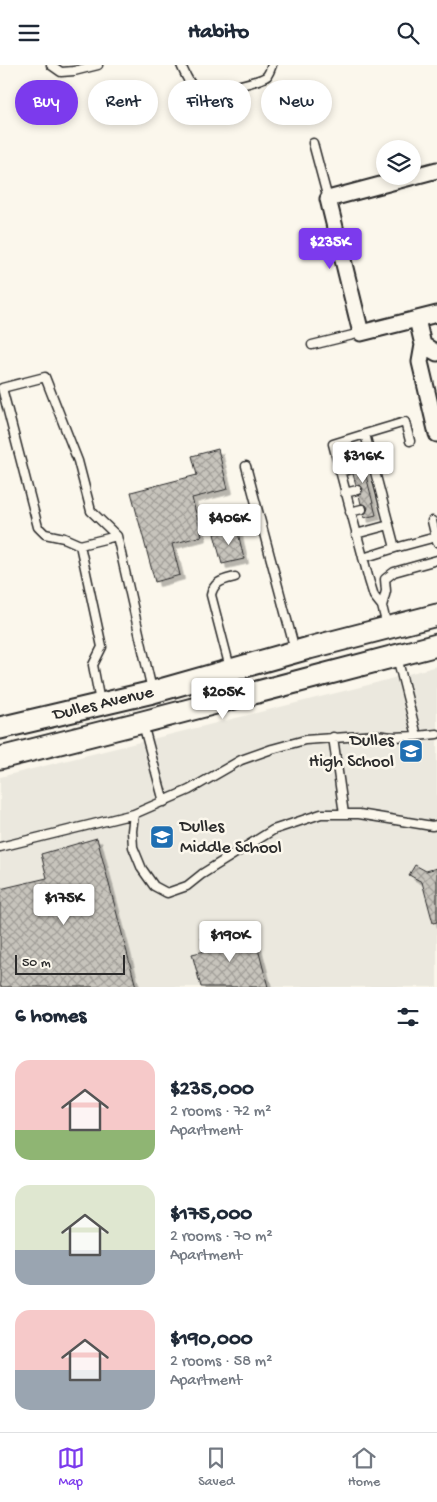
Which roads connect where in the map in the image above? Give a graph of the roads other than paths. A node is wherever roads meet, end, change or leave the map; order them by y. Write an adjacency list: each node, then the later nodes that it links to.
1 (51, 65): 2 (lane)
2 (98, 65)
3 (181, 65): 4 (lane)
4 (272, 65)
5 (313, 143): 7 (lane)
6 (437, 170): 7 (street)
7 (328, 199): 10 (street)
8 (437, 314): 9 (street)
9 (417, 319): 10 (street); 12 (street)
10 (361, 333): 11 (lane)
11 (312, 345)
12 (423, 345): 13 (street); 15 (street)
13 (437, 353)
14 (365, 434): 16 (lane); 19 (lane); 20 (lane)
15 (437, 434)
16 (410, 441)
17 (246, 466): 42 (lane)
18 (351, 469): 19 (lane)
19 (340, 472): 23 (lane)
20 (377, 484): 21 (lane); 24 (lane)
21 (368, 486)
22 (357, 490): 23 (lane)
23 (345, 493): 27 (lane)
24 (382, 503): 25 (lane); 29 (lane)
25 (373, 505)
26 (362, 509): 27 (lane)
27 (350, 512): 30 (lane)
28 (432, 521): 32 (lane)
29 (389, 525): 30 (lane); 34 (lane)
30 (356, 534): 35 (lane)
31 (117, 536): 33 (lane); 33 (lane); 45 (lane)
32 (436, 540): 34 (lane)
33 (80, 545): 46 (lane)
34 (394, 548): 35 (lane)
35 (363, 558): 38 (lane)
36 (437, 560): 38 (lane)
37 (235, 577): 44 (lane)
38 (382, 606): 40 (lane)
39 (437, 615): 40 (main road, Dulles Avenue)
40 (387, 628): 42 (main road, Dulles Avenue)
41 (437, 645): 43 (main road, Dulles Avenue)
42 (295, 652): 44 (main road, Dulles Avenue)
43 (396, 655): 47 (main road, Dulles Avenue); 50 (lane)
44 (230, 670): 45 (main road, Dulles Avenue)
45 (152, 692): 46 (main road, Dulles Avenue)
46 (101, 704): 48 (main road, Dulles Avenue)
47 (143, 722): 52 (main road, Dulles Avenue); 53 (lane)
48 (0, 728)
49 (437, 735): 50 (lane)
50 (417, 736): 51 (lane)
51 (333, 737): 53 (lane); 55 (lane)
52 (0, 757)
53 (164, 802): 54 (lane)
54 (134, 814): 55 (lane); 57 (lane)
55 (344, 814): 56 (lane)
56 (437, 825)
57 (0, 847)

